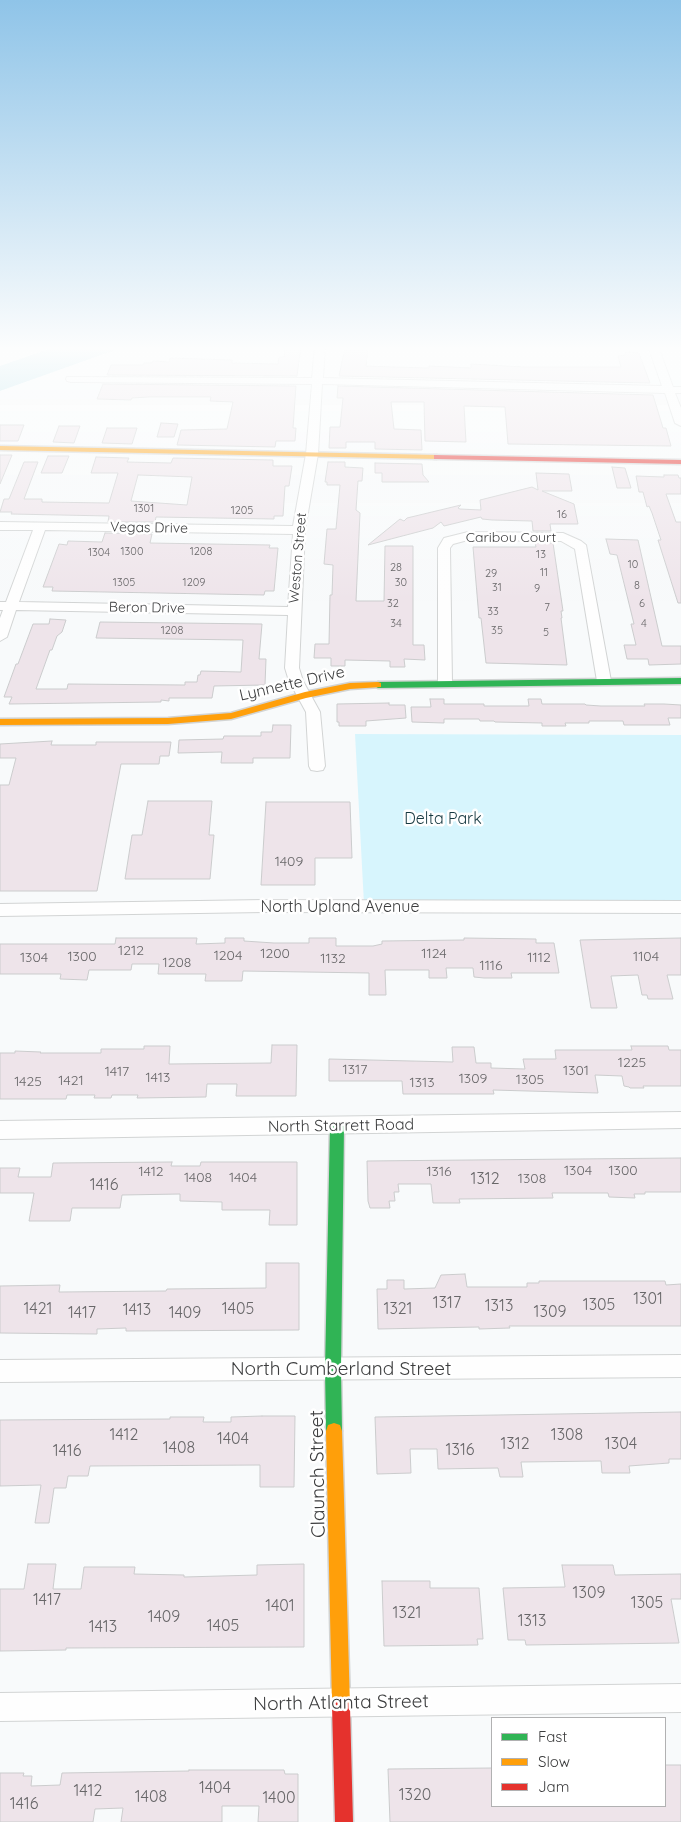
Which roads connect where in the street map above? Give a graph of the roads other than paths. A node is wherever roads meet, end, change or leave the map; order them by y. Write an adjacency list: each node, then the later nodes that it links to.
1 (314, 431): 3 (street, Weston Street)
2 (0, 448): 3 (street)
3 (312, 454): 4 (street); 7 (street, Weston Street)
4 (681, 462)
5 (0, 526): 6 (street, Vegas Drive)
6 (40, 527): 7 (street, Vegas Drive); 8 (street)
7 (299, 530): 9 (street, Weston Street)
8 (6, 606): 9 (street, Beron Drive); 10 (street)
9 (294, 611): 14 (street, Weston Street)
10 (0, 637)
11 (604, 681): 12 (street, Lynnette Drive); 13 (street, Lynnette Drive); 13 (street, Caribou Court)
12 (681, 681)
13 (445, 684): 14 (street, Lynnette Drive)
14 (305, 695): 15 (street, Lynnette Drive); 16 (street, Weston Street)
15 (0, 722)
16 (317, 766)
17 (681, 907): 18 (street, North Upland Avenue)
18 (0, 910)
19 (681, 1120): 20 (street, North Starrett Road)
20 (337, 1126): 21 (street, North Starrett Road); 23 (street, Claunch Street)
21 (0, 1130)
22 (681, 1366): 23 (street, North Cumberland Street)
23 (333, 1369): 24 (street, North Cumberland Street); 26 (street, Claunch Street)
24 (0, 1371)
25 (681, 1698): 26 (street, North Atlanta Street)
26 (341, 1704): 27 (street, North Atlanta Street); 28 (street, Claunch Street)
27 (0, 1707)
28 (344, 1822)

